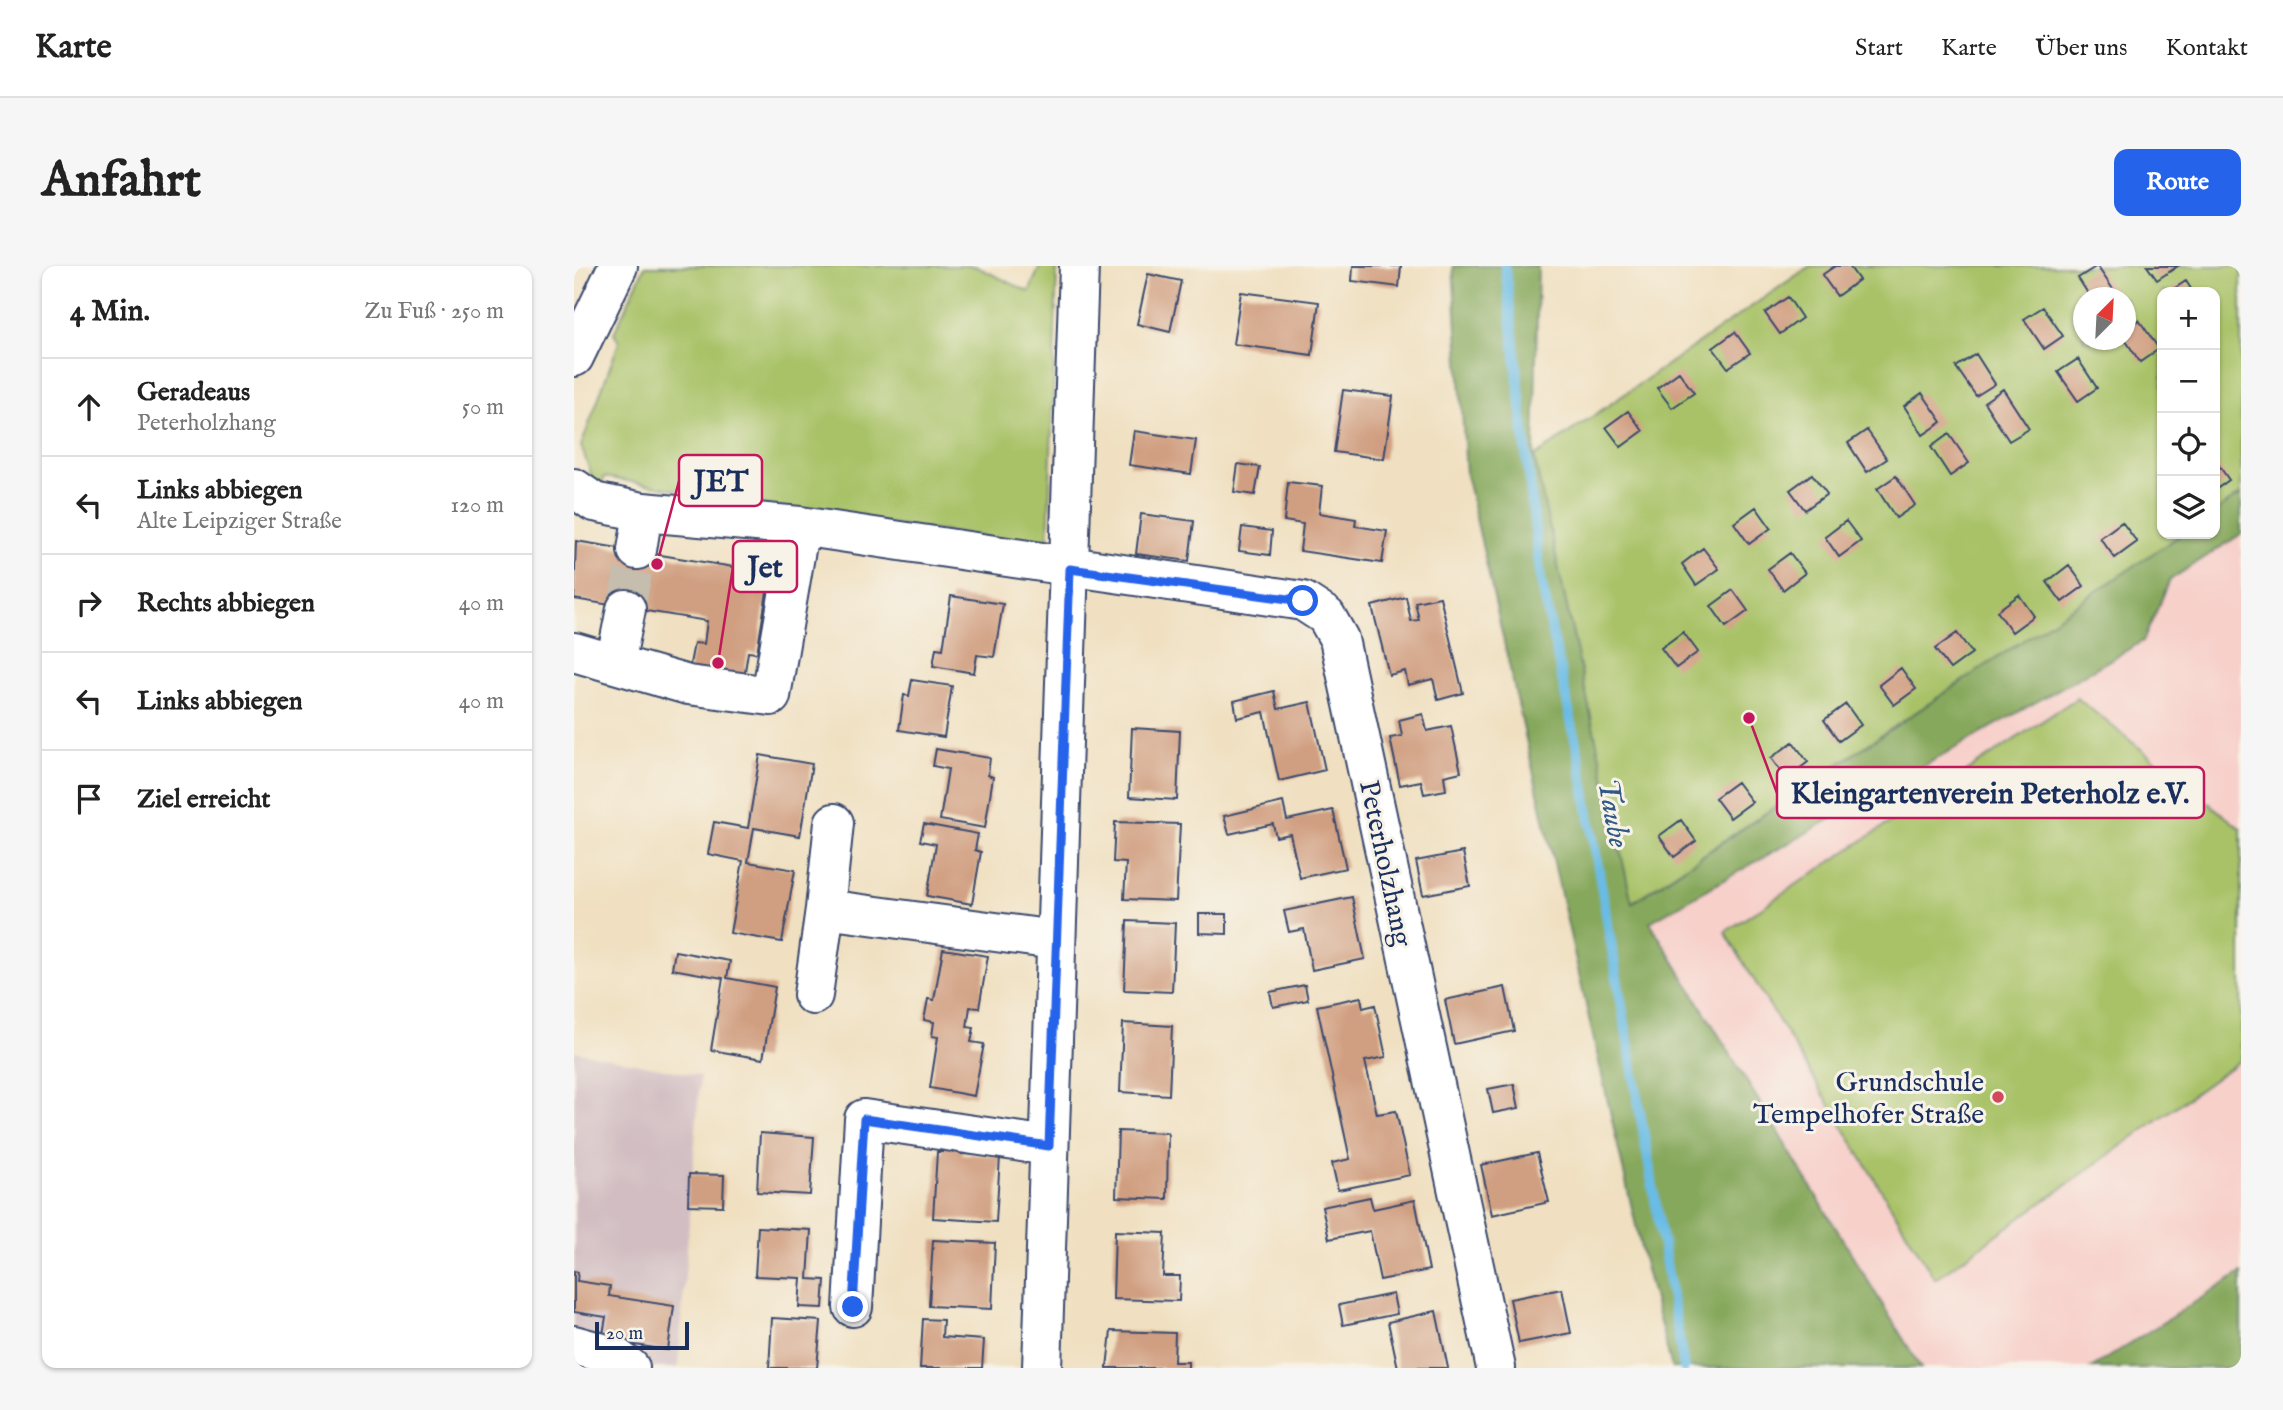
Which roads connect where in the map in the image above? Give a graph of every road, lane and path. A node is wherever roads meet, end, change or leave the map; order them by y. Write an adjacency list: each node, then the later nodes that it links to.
1 (618, 266): 3 (street)
2 (1079, 266): 8 (street)
3 (574, 357)
4 (584, 495): 5 (street, Peterholzhang)
5 (643, 512): 6 (street, Peterholzhang); 7 (street)
6 (800, 526): 8 (street, Peterholzhang); 11 (street)
7 (637, 550)
8 (1070, 569): 14 (street); 21 (street, Peterholzhang)
9 (625, 609): 11 (street)
10 (574, 652): 11 (street)
11 (615, 664)
12 (834, 822): 13 (street)
13 (825, 909): 14 (street); 15 (street)
14 (1055, 940): 16 (street)
15 (813, 995)
16 (1049, 1146): 17 (street); 20 (street)
17 (853, 1307)
18 (574, 1345): 19 (street)
19 (630, 1368)
20 (1042, 1368)
21 (1496, 1368)

